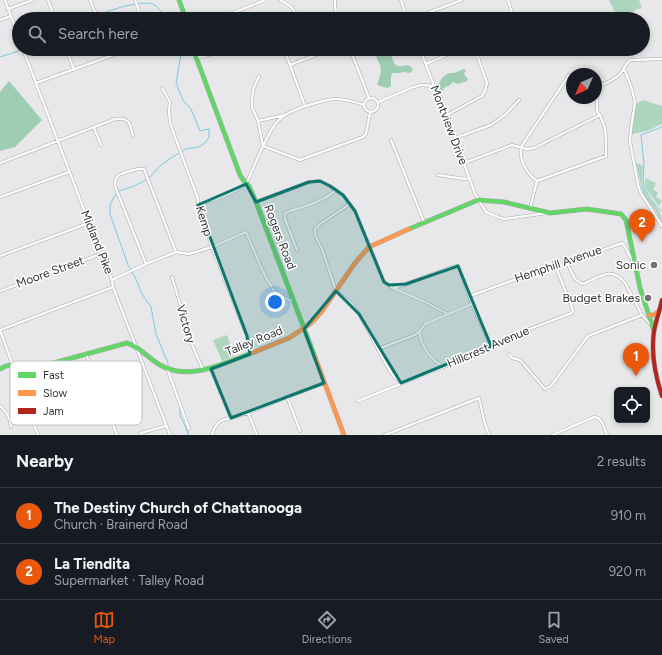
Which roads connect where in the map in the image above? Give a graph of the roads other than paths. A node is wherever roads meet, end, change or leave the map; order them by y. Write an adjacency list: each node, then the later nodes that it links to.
1 (5, 0): 13 (street)
2 (33, 0): 13 (street)
3 (48, 0): 14 (street)
4 (90, 0): 15 (street)
5 (135, 0): 16 (street)
6 (179, 0): 17 (street)
7 (265, 0): 18 (street)
8 (280, 0): 19 (street)
9 (335, 0): 20 (street)
10 (401, 0): 21 (street)
11 (462, 0): 22 (street)
12 (508, 0): 23 (street)
13 (8, 9): 24 (street)
14 (52, 12)
15 (95, 12)
16 (139, 12)
17 (183, 12)
18 (235, 12)
19 (295, 12)
20 (336, 12)
21 (405, 12)
22 (430, 12)
23 (512, 12)
24 (11, 16): 25 (street)
25 (0, 20)
26 (26, 56): 44 (street, Midland Pike)
27 (69, 56): 41 (street)
28 (112, 56): 41 (street)
29 (203, 56): 36 (street)
30 (287, 56): 38 (street)
31 (312, 56): 38 (street)
32 (353, 56): 48 (street)
33 (423, 56): 39 (street, Montview Drive)
34 (446, 56): 39 (street)
35 (477, 56): 56 (street)
36 (196, 58): 73 (street, Rogers Road)
37 (662, 59): 40 (street)
38 (290, 64): 53 (street)
39 (426, 64): 46 (street, Montview Drive)
40 (624, 68): 45 (street); 84 (street)
41 (74, 70): 44 (street)
42 (259, 76): 58 (street)
43 (566, 79): 66 (street)
44 (36, 83): 63 (street, Midland Pike)
45 (602, 84)
46 (434, 86): 50 (street); 56 (street, Montview Drive)
47 (162, 88): 79 (street, Kemp)
48 (369, 98): 50 (street); 52 (street)
49 (519, 100): 61 (street)
50 (378, 102): 54 (street)
51 (597, 104): 57 (street)
52 (364, 105): 53 (street); 54 (street)
53 (305, 106): 55 (street)
54 (370, 113): 65 (street)
55 (285, 115): 58 (street); 65 (street)
56 (447, 115): 61 (street, Montview Drive)
57 (600, 115): 66 (street); 72 (street)
58 (258, 122): 65 (street)
59 (94, 128): 60 (street); 63 (street); 64 (street)
60 (133, 136)
61 (455, 138): 67 (street, Montview Drive)
62 (391, 140): 82 (street)
63 (58, 142): 68 (street); 69 (street, Midland Pike)
64 (101, 145)
65 (264, 146): 73 (street)
66 (520, 147): 67 (street); 72 (street)
67 (464, 162): 71 (street, Montview Drive)
68 (0, 163)
69 (69, 172): 75 (street); 83 (street, Midland Pike)
70 (438, 175): 71 (street)
71 (469, 178): 76 (street, Montview Drive)
72 (537, 181): 80 (street)
73 (246, 184): 77 (street, Rogers Road); 79 (street)
74 (336, 190): 77 (street); 78 (street); 87 (street)
75 (0, 197)
76 (478, 200): 80 (street, Talley Road); 81 (street, Talley Road); 82 (street, Talley Road)
77 (256, 202): 103 (street, Rogers Road)
78 (350, 204): 86 (street); 100 (street)
79 (198, 205): 85 (street, Kemp)
80 (530, 208): 81 (street, Talley Road)
81 (550, 213): 93 (street, Talley Road)
82 (424, 222): 86 (street, Talley Road)
83 (89, 224): 89 (street, Midland Pike); 90 (street)
84 (662, 226)
85 (212, 247): 88 (street); 103 (street); 117 (street, Kemp)
86 (369, 247): 98 (street); 100 (street, Talley Road)
87 (297, 250)
88 (176, 252): 92 (street); 92 (street)
89 (101, 254): 96 (street, Midland Pike); 99 (street, Moore Street)
90 (0, 256)
91 (567, 263): 93 (street, Hemphill Avenue); 94 (street, Hemphill Avenue); 107 (street)
92 (146, 264): 96 (street)
93 (635, 266): 108 (street, Talley Road)
94 (556, 267): 101 (street, Hemphill Avenue); 114 (street, Hillcrest Avenue)
95 (172, 277): 130 (street, Victory)
96 (112, 280): 97 (street, Midland Pike)
97 (113, 287): 111 (street); 113 (street, Midland Pike)
98 (392, 288): 101 (street); 106 (street)
99 (0, 291)
100 (336, 292): 109 (street, Talley Road); 115 (street)
101 (470, 296): 104 (street)
102 (662, 300): 105 (street)
103 (294, 302): 109 (street, Rogers Road)
104 (472, 304): 106 (street); 114 (street)
105 (659, 311): 108 (street); 110 (street)
106 (448, 314): 112 (street)
107 (642, 315): 110 (street); 118 (street)
108 (649, 316): 110 (street, Talley Road)
109 (304, 329): 117 (street, Talley Road); 132 (street, Rogers Road)
110 (653, 329): 128 (street)
111 (0, 330): 119 (street)
112 (419, 332): 115 (street); 125 (street)
113 (134, 344): 116 (street); 122 (street, Midland Pike); 126 (street, Talley Road)
114 (491, 346): 125 (street, Hillcrest Avenue)
115 (378, 349): 133 (street)
116 (86, 354): 120 (street); 121 (street)
117 (250, 354): 127 (street, Talley Road)
118 (509, 354)
119 (12, 361)
120 (60, 361)
121 (89, 361)
122 (141, 361)
123 (142, 364): 143 (street, Midland Pike)
124 (10, 365): 129 (street)
125 (443, 367): 133 (street, Hillcrest Avenue)
126 (167, 368): 130 (street, Talley Road); 144 (street)
127 (211, 368): 130 (street, Talley Road); 140 (street)
128 (655, 368): 131 (street); 134 (street)
129 (0, 369)
130 (203, 370)
131 (661, 374)
132 (324, 383): 135 (street); 152 (street, Rogers Road)
133 (401, 384): 136 (street, Hillcrest Avenue)
134 (662, 396)
135 (287, 397): 138 (street); 145 (street)
136 (358, 401)
137 (0, 406): 139 (street)
138 (248, 413): 140 (street); 151 (street)
139 (10, 418)
140 (231, 418): 150 (street)
141 (35, 425): 146 (street)
142 (113, 425): 147 (street)
143 (166, 426): 148 (street); 149 (street, Midland Pike)
144 (189, 429)
145 (300, 431)
146 (38, 435)
147 (117, 435)
148 (141, 435)
149 (170, 435)
150 (212, 435)
151 (257, 435)
152 (344, 435)
153 (385, 435): 154 (street)
154 (489, 435)
155 (553, 435): 156 (street)
156 (607, 435)

